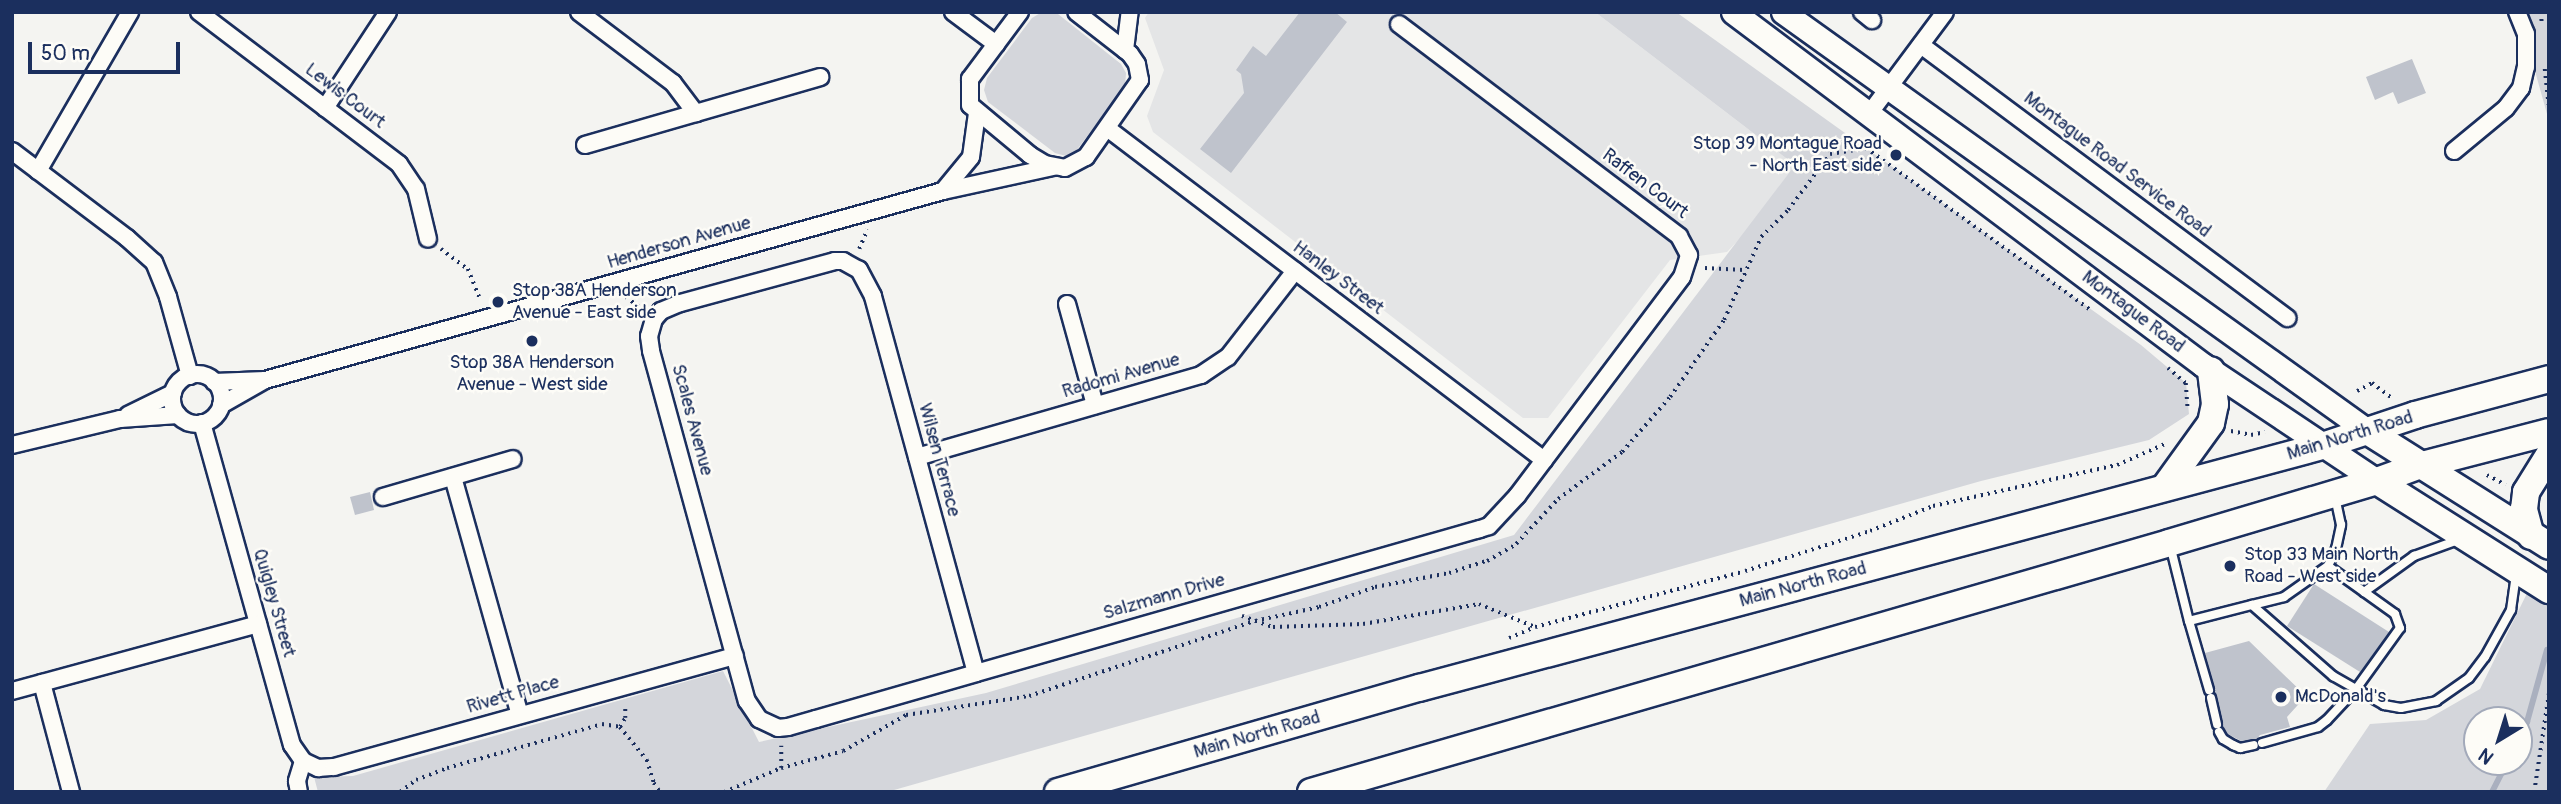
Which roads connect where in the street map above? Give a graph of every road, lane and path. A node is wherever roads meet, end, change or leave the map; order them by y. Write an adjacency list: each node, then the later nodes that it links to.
1 (130, 12): 28 (street)
2 (200, 12): 19 (street, Lewis Court)
3 (388, 12): 19 (street)
4 (579, 12): 20 (street)
5 (953, 12): 14 (street)
6 (1020, 12): 14 (street)
7 (1076, 12): 16 (street)
8 (1130, 12): 16 (street)
9 (1733, 12): 22 (main road, Montague Road)
10 (1783, 12): 18 (main road, Montague Road)
11 (1945, 12): 15 (street)
12 (2517, 12): 26 (street)
13 (1399, 24): 64 (street, Raffen Court)
14 (996, 44): 21 (street)
15 (1921, 45): 18 (street); 40 (street, Montague Road Service Road)
16 (1125, 50): 23 (street, Henderson Avenue)
17 (820, 77): 20 (street)
18 (1888, 89): 22 (street); 56 (main road, Montague Road)
19 (326, 108): 31 (street, Lewis Court)
20 (696, 113): 24 (street)
21 (977, 113): 27 (street); 29 (street)
22 (1869, 114): 41 (main road, Montague Road)
23 (1107, 128): 27 (street, Henderson Avenue); 35 (street, Hanley Street)
24 (585, 145)
25 (12, 151): 28 (street)
26 (2454, 151)
27 (1054, 167): 29 (street, Henderson Avenue)
28 (38, 171): 42 (street)
29 (943, 191): 44 (street, Henderson Avenue)
30 (871, 224): 32 (path)
31 (428, 240): 37 (path)
32 (854, 259): 62 (street, Wilsen Terrace); 86 (street, Scales Avenue)
33 (1699, 267): 34 (path)
34 (1744, 270)
35 (1295, 271): 50 (street, Radomi Avenue); 64 (street, Hanley Street)
36 (622, 294): 39 (path)
37 (480, 298)
38 (1067, 304): 50 (street)
39 (646, 313)
40 (2287, 318)
41 (2211, 370): 60 (main road, Montague Road); 69 (main road)
42 (190, 376): 45 (street); 47 (street)
43 (2549, 379): 56 (main road, Main North Road)
44 (265, 380): 45 (street, Henderson Avenue); 49 (street, Henderson Avenue)
45 (214, 382): 49 (street)
46 (2357, 391): 48 (path)
47 (173, 393): 51 (street); 52 (street)
48 (2392, 398)
49 (221, 405): 53 (street)
50 (1096, 405): 62 (street, Radomi Avenue)
51 (178, 415): 52 (street); 53 (street)
52 (120, 419): 59 (street)
53 (202, 424): 83 (street, Quigley Street)
54 (2225, 430): 55 (path)
55 (2269, 431)
56 (2369, 432): 60 (main road, Main North Road); 65 (main road, Montague Road)
57 (2549, 432): 65 (main road)
58 (2175, 439): 84 (path)
59 (12, 445)
60 (2322, 446): 68 (main road, Montague Road); 69 (main road, Main North Road)
61 (2549, 456): 74 (main road)
62 (917, 457): 87 (street, Wilsen Terrace)
63 (513, 459): 67 (street)
64 (1544, 460): 81 (street, Salzmann Drive)
65 (2418, 466): 68 (main road); 74 (main road, Montague Road)
66 (2487, 475): 70 (path)
67 (453, 477): 72 (street); 93 (street)
68 (2377, 481): 71 (main road); 73 (main road, Montague Road)
69 (2164, 488): 103 (main road, Main North Road)
70 (2516, 488)
71 (2335, 494): 75 (main road); 76 (lane)
72 (383, 497)
73 (2465, 538): 77 (main road, Montague Road); 79 (lane)
74 (2540, 541)
75 (2169, 542): 82 (lane); 104 (main road)
76 (2328, 566): 79 (lane); 80 (lane)
77 (2516, 571): 78 (main road, Montague Road); 89 (lane)
78 (2549, 590)
79 (2364, 592): 89 (lane)
80 (2252, 605): 82 (lane); 89 (lane)
81 (1212, 606): 84 (path); 87 (street, Salzmann Drive)
82 (2189, 621): 89 (lane)
83 (258, 624): 88 (street); 97 (street, Quigley Street)
84 (1535, 627): 85 (path)
85 (1509, 638)
86 (735, 656): 93 (street, Rivett Place); 94 (street, Scales Avenue)
87 (976, 673): 94 (street, Salzmann Drive)
88 (42, 683): 90 (street); 99 (street)
89 (2356, 689)
90 (12, 691)
91 (2549, 692): 105 (path)
92 (626, 696): 95 (path)
93 (520, 715): 97 (street, Rivett Place)
94 (769, 724)
95 (620, 727): 101 (path); 102 (path)
96 (781, 739): 98 (path)
97 (303, 761): 100 (street)
98 (781, 768)
99 (71, 792)
100 (299, 792)
101 (400, 792)
102 (660, 792)
103 (1058, 792)
104 (1311, 792)
105 (2534, 792)

